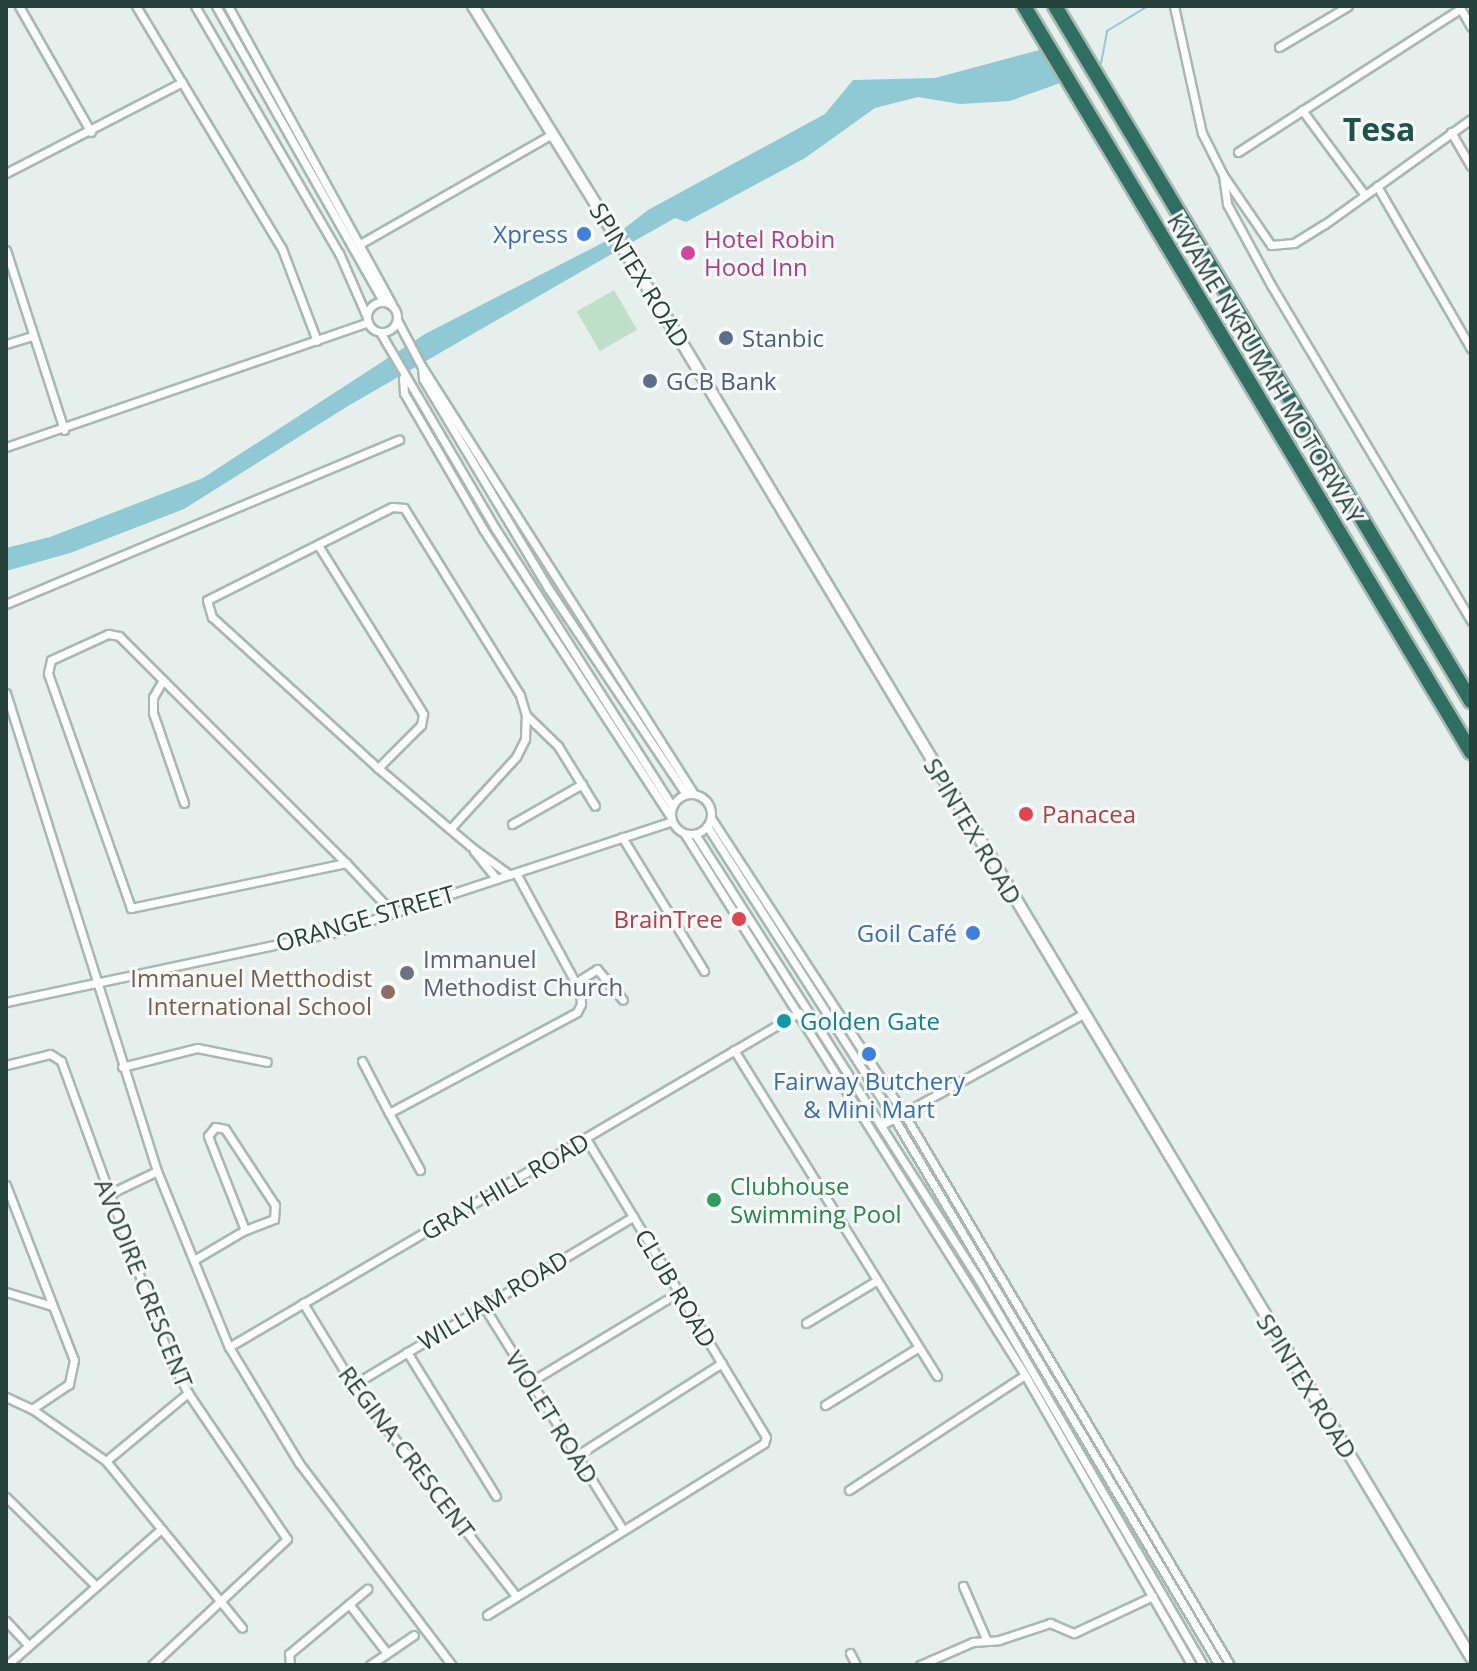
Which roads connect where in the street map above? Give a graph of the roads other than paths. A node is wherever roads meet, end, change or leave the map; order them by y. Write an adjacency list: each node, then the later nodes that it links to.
1 (19, 6): 17 (street)
2 (136, 6): 14 (street)
3 (195, 6): 30 (street)
4 (216, 6): 28 (street)
5 (228, 6): 26 (street)
6 (473, 6): 19 (main road, SPINTEX ROAD)
7 (1024, 6): 48 (highway, KWAME NKRUMAH MOTORWAY)
8 (1055, 6): 46 (highway, KWAME NKRUMAH MOTORWAY)
9 (1174, 6): 23 (street)
10 (1348, 6): 13 (street)
11 (1460, 7): 12 (street); 15 (street)
12 (1471, 27)
13 (1279, 47)
14 (182, 82): 17 (street); 34 (street)
15 (1302, 110): 20 (street); 25 (street)
16 (1471, 119): 18 (street)
17 (91, 132): 22 (street)
18 (1451, 132): 21 (street); 24 (street)
19 (552, 134): 26 (street); 74 (main road, SPINTEX ROAD)
20 (1238, 152)
21 (1471, 166)
22 (6, 173)
23 (1223, 175): 25 (street); 43 (street)
24 (1377, 186): 25 (street); 36 (street)
25 (1365, 195)
26 (360, 244): 29 (street)
27 (6, 250): 33 (street)
28 (383, 301): 29 (street); 30 (street)
29 (392, 304): 31 (street)
30 (367, 319): 32 (street); 34 (street)
31 (397, 320): 32 (street); 51 (street)
32 (380, 332): 37 (street)
33 (32, 336): 35 (street); 38 (street)
34 (317, 341): 38 (street)
35 (6, 344)
36 (1471, 349)
37 (403, 378): 54 (street); 56 (street)
38 (64, 430): 40 (street)
39 (399, 440): 42 (street)
40 (6, 447)
41 (318, 545): 47 (street); 49 (street); 49 (street)
42 (6, 604)
43 (1471, 621)
44 (163, 680): 52 (street); 64 (street); 64 (street)
45 (6, 693): 69 (street)
46 (1471, 701)
47 (526, 715): 50 (street); 59 (street)
48 (1471, 752)
49 (378, 768): 59 (street)
50 (582, 784): 53 (street); 57 (street)
51 (690, 794): 54 (street); 55 (street)
52 (184, 803)
53 (595, 806)
54 (672, 806): 56 (street)
55 (711, 818): 58 (street); 80 (street)
56 (671, 819): 60 (street); 62 (street, ORANGE STREET)
57 (512, 824)
58 (707, 826): 61 (street); 82 (street)
59 (450, 829): 63 (street)
60 (684, 833): 61 (street); 73 (street)
61 (695, 834): 83 (street)
62 (622, 837): 65 (street, ORANGE STREET); 68 (street)
63 (470, 846): 65 (street); 66 (street)
64 (346, 863): 67 (street)
65 (513, 874): 66 (street, ORANGE STREET); 70 (street)
66 (497, 879): 67 (street, ORANGE STREET)
67 (393, 913): 69 (street, ORANGE STREET)
68 (704, 971)
69 (98, 980): 72 (street, ORANGE STREET); 79 (street)
70 (575, 983): 71 (street); 81 (street)
71 (623, 1000)
72 (6, 1002)
73 (799, 1013): 75 (street, GRAY HILL ROAD); 103 (street)
74 (1085, 1013): 80 (street); 133 (main road, SPINTEX ROAD)
75 (734, 1050): 84 (street, GRAY HILL ROAD); 92 (street)
76 (362, 1061): 81 (street)
77 (267, 1062): 79 (street)
78 (6, 1065): 88 (street, AVODIRE CRESCENT)
79 (122, 1067): 86 (street)
80 (903, 1112): 82 (street); 144 (street)
81 (389, 1113): 85 (street)
82 (894, 1118): 83 (street); 143 (street)
83 (882, 1125): 142 (street)
84 (586, 1139): 89 (street, CLUB ROAD); 95 (street, GRAY HILL ROAD)
85 (420, 1170)
86 (157, 1171): 88 (street); 91 (street)
87 (6, 1185): 97 (street)
88 (107, 1195): 107 (street, AVODIRE CRESCENT)
89 (633, 1217): 94 (street, CLUB ROAD); 96 (street, WILLIAM ROAD)
90 (245, 1230): 90 (street); 91 (street)
91 (194, 1260): 99 (street)
92 (876, 1281): 98 (street); 100 (street)
93 (6, 1292): 97 (street)
94 (679, 1292): 102 (street, CLUB ROAD); 105 (street)
95 (303, 1303): 99 (street, GRAY HILL ROAD); 106 (street, REGINA CRESCENT)
96 (483, 1305): 101 (street, WILLIAM ROAD); 105 (street, VIOLET ROAD)
97 (52, 1306): 110 (street)
98 (806, 1323)
99 (229, 1347): 138 (street)
100 (919, 1347): 104 (street); 109 (street)
101 (407, 1352): 106 (street, WILLIAM ROAD); 114 (street)
102 (722, 1363): 111 (street); 116 (street, CLUB ROAD)
103 (1025, 1375): 113 (street); 122 (street)
104 (937, 1376)
105 (530, 1382): 111 (street, VIOLET ROAD)
106 (353, 1385): 121 (street, REGINA CRESCENT)
107 (188, 1393): 112 (street); 123 (street, AVODIRE CRESCENT)
108 (6, 1397): 110 (street)
109 (825, 1405)
110 (32, 1409): 112 (street)
111 (576, 1456): 116 (street, VIOLET ROAD)
112 (106, 1461): 117 (street)
113 (849, 1490)
114 (496, 1496)
115 (6, 1497): 118 (street)
116 (622, 1528): 121 (street)
117 (161, 1529): 118 (street); 123 (street)
118 (96, 1586): 130 (street)
119 (963, 1586): 129 (street)
120 (367, 1589): 124 (street)
121 (516, 1596): 125 (street)
122 (1153, 1596): 129 (street); 141 (street)
123 (223, 1601): 127 (street); 135 (street)
124 (349, 1604): 131 (street); 136 (street)
125 (487, 1615)
126 (6, 1621): 130 (street)
127 (242, 1628)
128 (414, 1635): 131 (street)
129 (986, 1639): 140 (street)
130 (28, 1645): 134 (street)
131 (387, 1653): 137 (street)
132 (850, 1653): 139 (street)
133 (1471, 1657)
134 (7, 1665)
135 (152, 1665)
136 (290, 1665)
137 (370, 1665)
138 (452, 1665)
139 (856, 1665)
140 (920, 1665)
141 (1192, 1665)
142 (1203, 1665)
143 (1219, 1665)
144 (1230, 1665)

